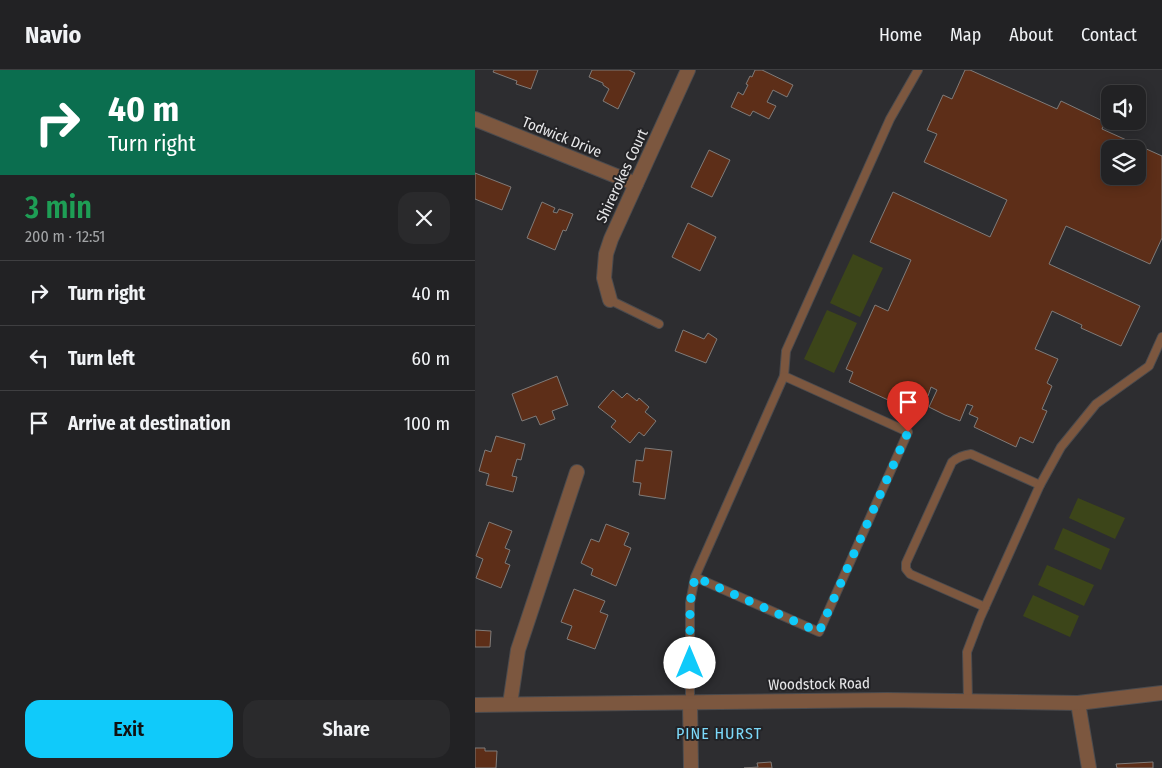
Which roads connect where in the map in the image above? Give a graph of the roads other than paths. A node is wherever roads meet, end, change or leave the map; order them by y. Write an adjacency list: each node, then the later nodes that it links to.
1 (688, 70): 4 (street, Shirerokes Court)
2 (918, 70): 8 (lane)
3 (475, 120): 4 (street, Todwick Drive)
4 (636, 184): 5 (street, Shirerokes Court)
5 (610, 300): 6 (lane)
6 (659, 324)
7 (1162, 337): 10 (lane)
8 (784, 376): 11 (lane); 11 (lane)
9 (577, 472): 17 (street)
10 (1040, 485): 12 (lane); 12 (lane)
11 (695, 577): 15 (lane)
12 (985, 607): 14 (lane)
13 (1162, 693): 16 (street, Woodstock Road)
14 (968, 701): 15 (street, Woodstock Road); 16 (street, Woodstock Road)
15 (690, 702): 17 (street, Woodstock Road); 19 (street)
16 (1078, 702): 20 (street)
17 (510, 704): 18 (street, Woodstock Road)
18 (475, 705)
19 (691, 768)
20 (1089, 768)

